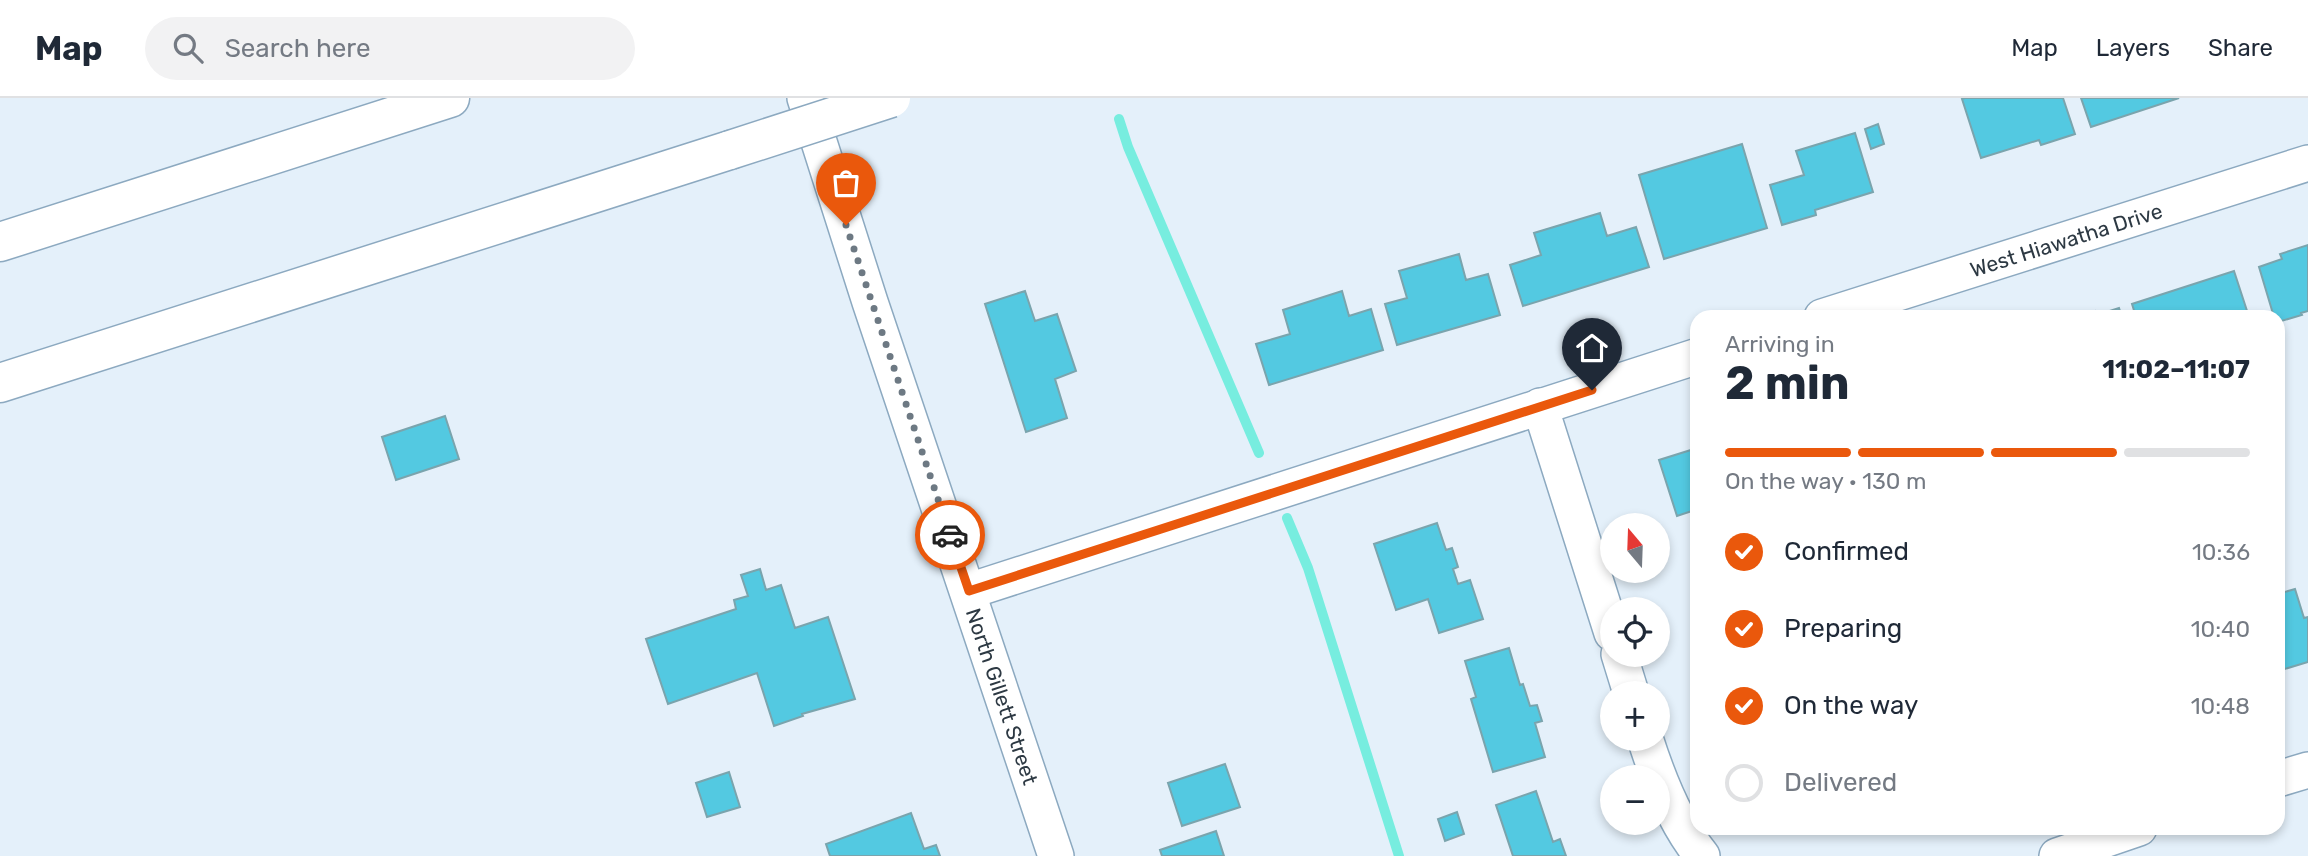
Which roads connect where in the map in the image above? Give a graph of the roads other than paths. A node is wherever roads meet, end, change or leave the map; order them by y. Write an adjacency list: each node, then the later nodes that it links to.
1 (450, 98): 5 (highway)
2 (805, 98): 10 (street, North Gillett Street)
3 (891, 98): 8 (highway, bridge)
4 (2308, 163): 6 (street, West Hiawatha Drive)
5 (0, 242)
6 (1844, 310)
7 (1690, 359): 9 (street)
8 (0, 383)
9 (1540, 406): 10 (street); 11 (street)
10 (969, 591): 16 (street, North Gillett Street)
11 (1601, 597)
12 (1650, 751): 17 (street)
13 (2308, 770): 14 (street)
14 (2285, 777)
15 (2118, 835): 18 (street)
16 (1056, 856)
17 (1702, 856)
18 (2057, 856)

